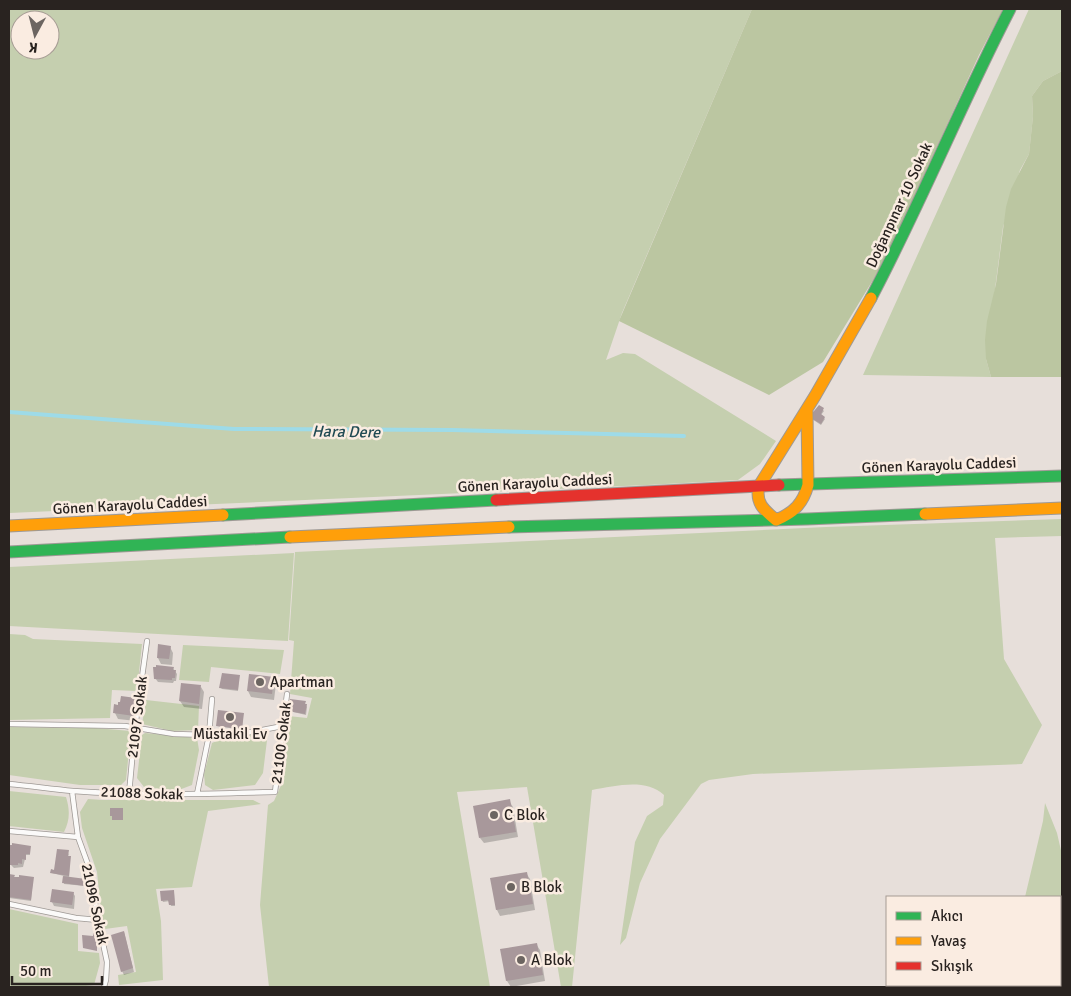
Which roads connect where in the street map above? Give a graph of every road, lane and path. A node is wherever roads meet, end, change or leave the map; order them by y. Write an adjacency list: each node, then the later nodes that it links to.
1 (1010, 9): 2 (main road, Doğanpınar 10 Sokak)
2 (807, 410): 4 (main road); 5 (main road, Doğanpınar 10 Sokak)
3 (1062, 476): 4 (main road, Gönen Karayolu Caddesi)
4 (808, 485): 5 (main road, Gönen Karayolu Caddesi); 7 (main road)
5 (759, 486): 7 (main road); 8 (main road, Gönen Karayolu Caddesi)
6 (1062, 508): 7 (main road)
7 (776, 520): 9 (main road)
8 (9, 526)
9 (9, 552)
10 (147, 641): 15 (lane, 21097 Sokak)
11 (287, 694): 14 (lane, 21100 Sokak)
12 (212, 699): 16 (lane)
13 (9, 724): 15 (lane)
14 (283, 726): 16 (lane); 19 (lane, 21100 Sokak)
15 (135, 728): 16 (lane); 20 (lane, 21097 Sokak)
16 (209, 735): 21 (lane)
17 (9, 784): 18 (lane, 21088 Sokak)
18 (72, 791): 20 (lane, 21088 Sokak); 23 (lane, 21096 Sokak)
19 (275, 792): 21 (lane, 21088 Sokak)
20 (129, 794): 21 (lane, 21088 Sokak)
21 (197, 794)
22 (9, 831): 23 (lane)
23 (78, 837): 25 (lane, 21096 Sokak)
24 (9, 904): 25 (lane)
25 (98, 920): 26 (lane, 21096 Sokak)
26 (104, 987)

